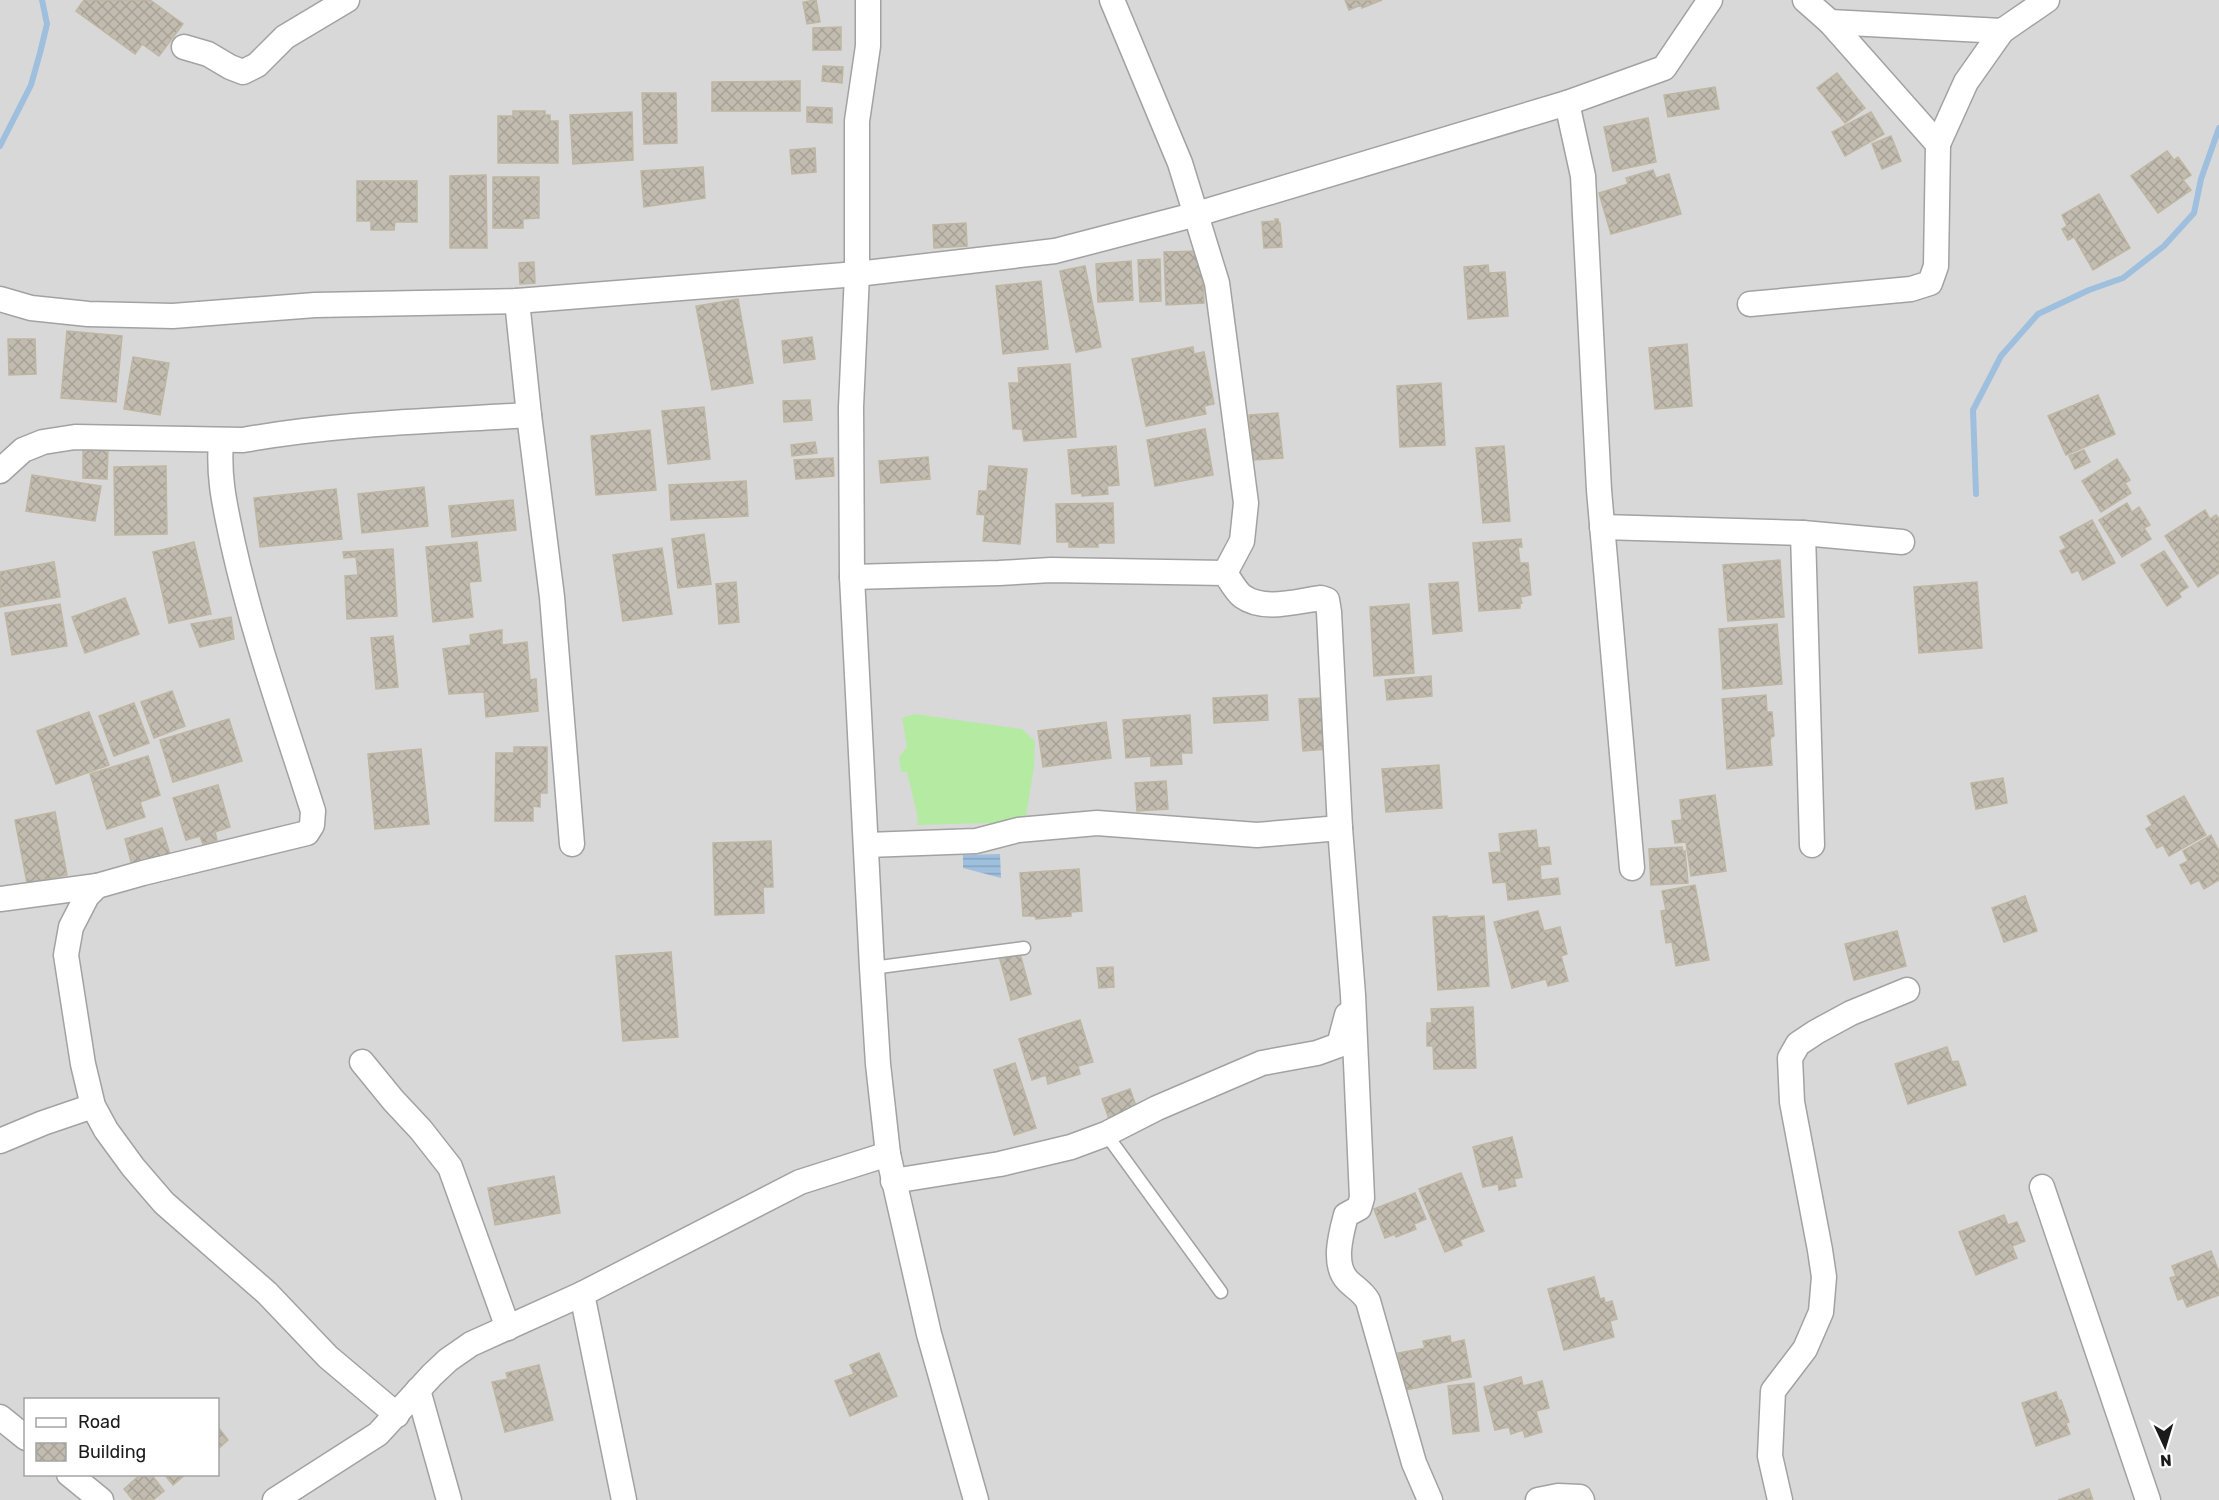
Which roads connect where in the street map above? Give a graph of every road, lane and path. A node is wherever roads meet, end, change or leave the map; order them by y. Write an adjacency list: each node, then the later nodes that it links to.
1 (348, 0): 9 (street)
2 (868, 0): 13 (street)
3 (1113, 0): 12 (street)
4 (1710, 0): 10 (street)
5 (1805, 0): 7 (street)
6 (2047, 0): 8 (street)
7 (1830, 22): 8 (street); 11 (street)
8 (2002, 31): 11 (street)
9 (184, 46)
10 (1567, 103): 12 (street); 20 (street)
11 (1938, 144): 16 (street)
12 (1197, 214): 13 (street); 23 (street)
13 (857, 274): 15 (street); 24 (street)
14 (0, 299): 15 (street)
15 (517, 301): 17 (street)
16 (1750, 304)
17 (529, 415): 18 (street); 26 (street)
18 (221, 440): 19 (street); 30 (street)
19 (0, 471)
20 (1602, 527): 21 (street); 29 (street)
21 (1803, 533): 22 (street); 28 (street)
22 (1902, 542)
23 (1225, 573): 24 (street); 25 (street)
24 (852, 577): 27 (street)
25 (1340, 828): 27 (street); 35 (street)
26 (572, 844)
27 (867, 845): 33 (street)
28 (1812, 845)
29 (1632, 868)
30 (97, 886): 31 (street); 37 (street)
31 (0, 899)
32 (1024, 948): 33 (lane)
33 (872, 968): 40 (street)
34 (1907, 990): 59 (street)
35 (1353, 995): 38 (street); 56 (street)
36 (362, 1062): 45 (street)
37 (93, 1106): 39 (street); 47 (street)
38 (1106, 1134): 41 (street); 43 (lane)
39 (0, 1141)
40 (888, 1154): 41 (street); 44 (street)
41 (893, 1181): 55 (street)
42 (2042, 1187): 60 (street)
43 (1221, 1292)
44 (582, 1294): 45 (street); 54 (street)
45 (508, 1328): 46 (street)
46 (418, 1390): 47 (street); 53 (street)
47 (397, 1415): 52 (street)
48 (0, 1417): 49 (street)
49 (24, 1436)
50 (71, 1476): 51 (street)
51 (101, 1500)
52 (275, 1500)
53 (449, 1500)
54 (624, 1500)
55 (976, 1500)
56 (1430, 1500)
57 (1538, 1500): 58 (street)
58 (1582, 1500)
59 (1780, 1500)
60 (2148, 1500)

